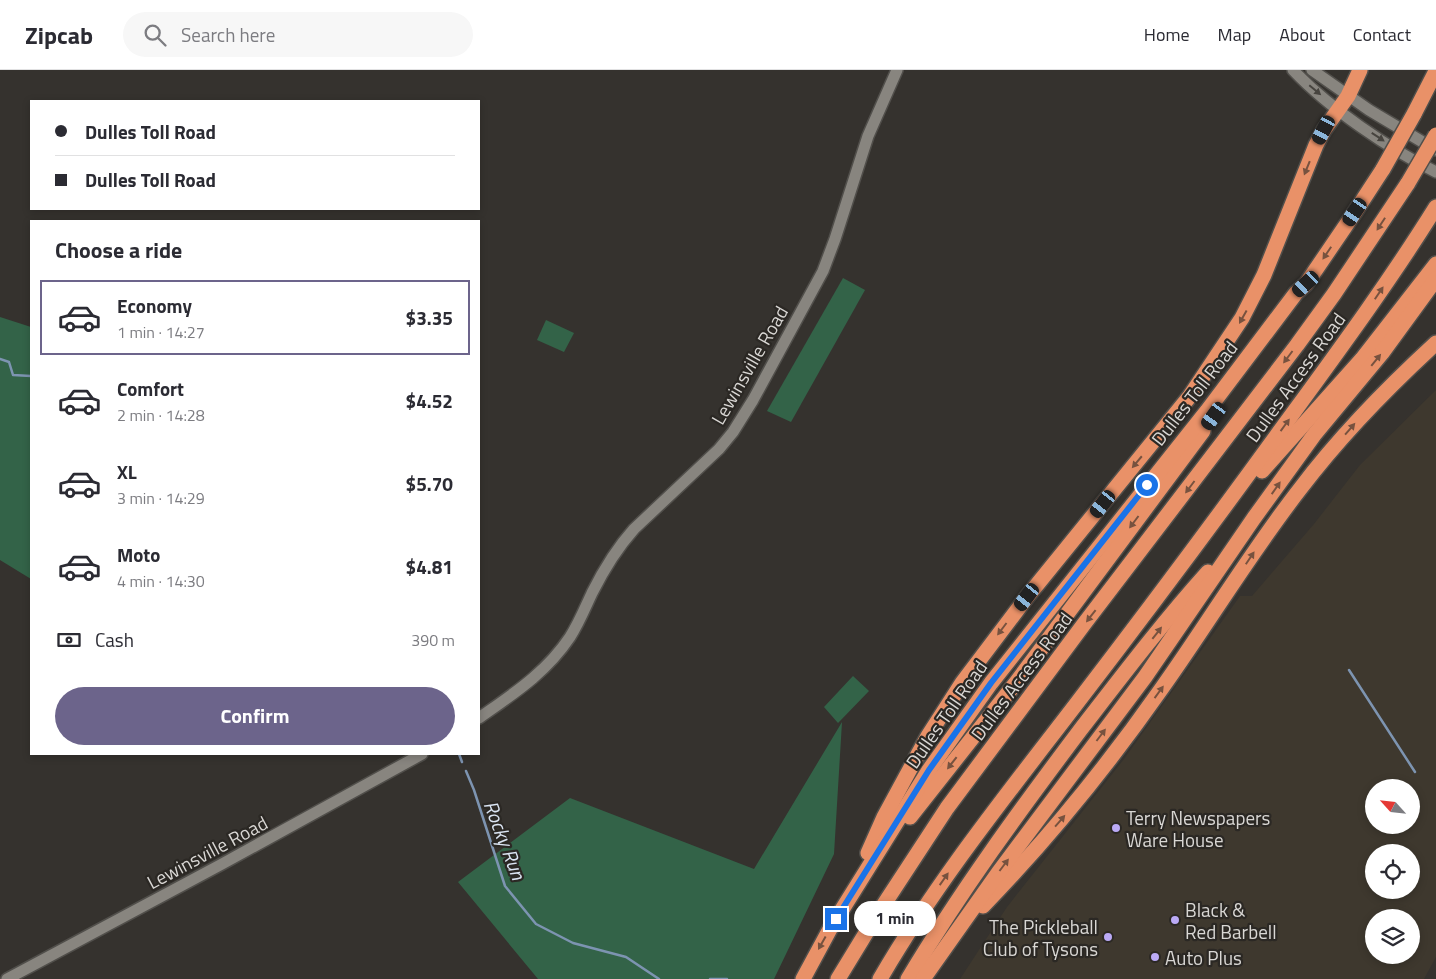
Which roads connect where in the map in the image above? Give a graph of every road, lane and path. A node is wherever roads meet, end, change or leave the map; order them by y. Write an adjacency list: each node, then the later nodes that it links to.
1 (897, 70): 17 (main road, Lewinsville Road)
2 (1293, 70): 7 (main road, one-way to 7)
3 (1312, 70): 6 (main road)
4 (1360, 70): 6 (highway)
5 (1436, 71): 19 (highway, Dulles Toll Road, one-way to 19, bridge)
6 (1348, 96): 7 (highway); 9 (main road)
7 (1338, 110): 10 (main road, one-way to 10); 19 (highway, one-way to 19)
8 (1436, 135): 23 (highway, Dulles Access Road, one-way to 23, bridge)
9 (1436, 150)
10 (1436, 172)
11 (1436, 207): 16 (highway, Dulles Access Road, one-way to 11)
12 (1436, 264): 16 (highway)
13 (1436, 279): 15 (highway, one-way to 13)
14 (1436, 343): 20 (highway, one-way to 14)
15 (1254, 518): 20 (highway, one-way to 15); 25 (highway, one-way to 15)
16 (1077, 703): 24 (highway, Dulles Access Road, one-way to 16)
17 (480, 717)
18 (420, 755): 21 (main road, Lewinsville Road)
19 (842, 908): 22 (highway, Dulles Toll Road, one-way to 22)
20 (935, 962): 26 (highway)
21 (6, 979)
22 (803, 979)
23 (838, 979)
24 (880, 979)
25 (908, 979)
26 (923, 979)

